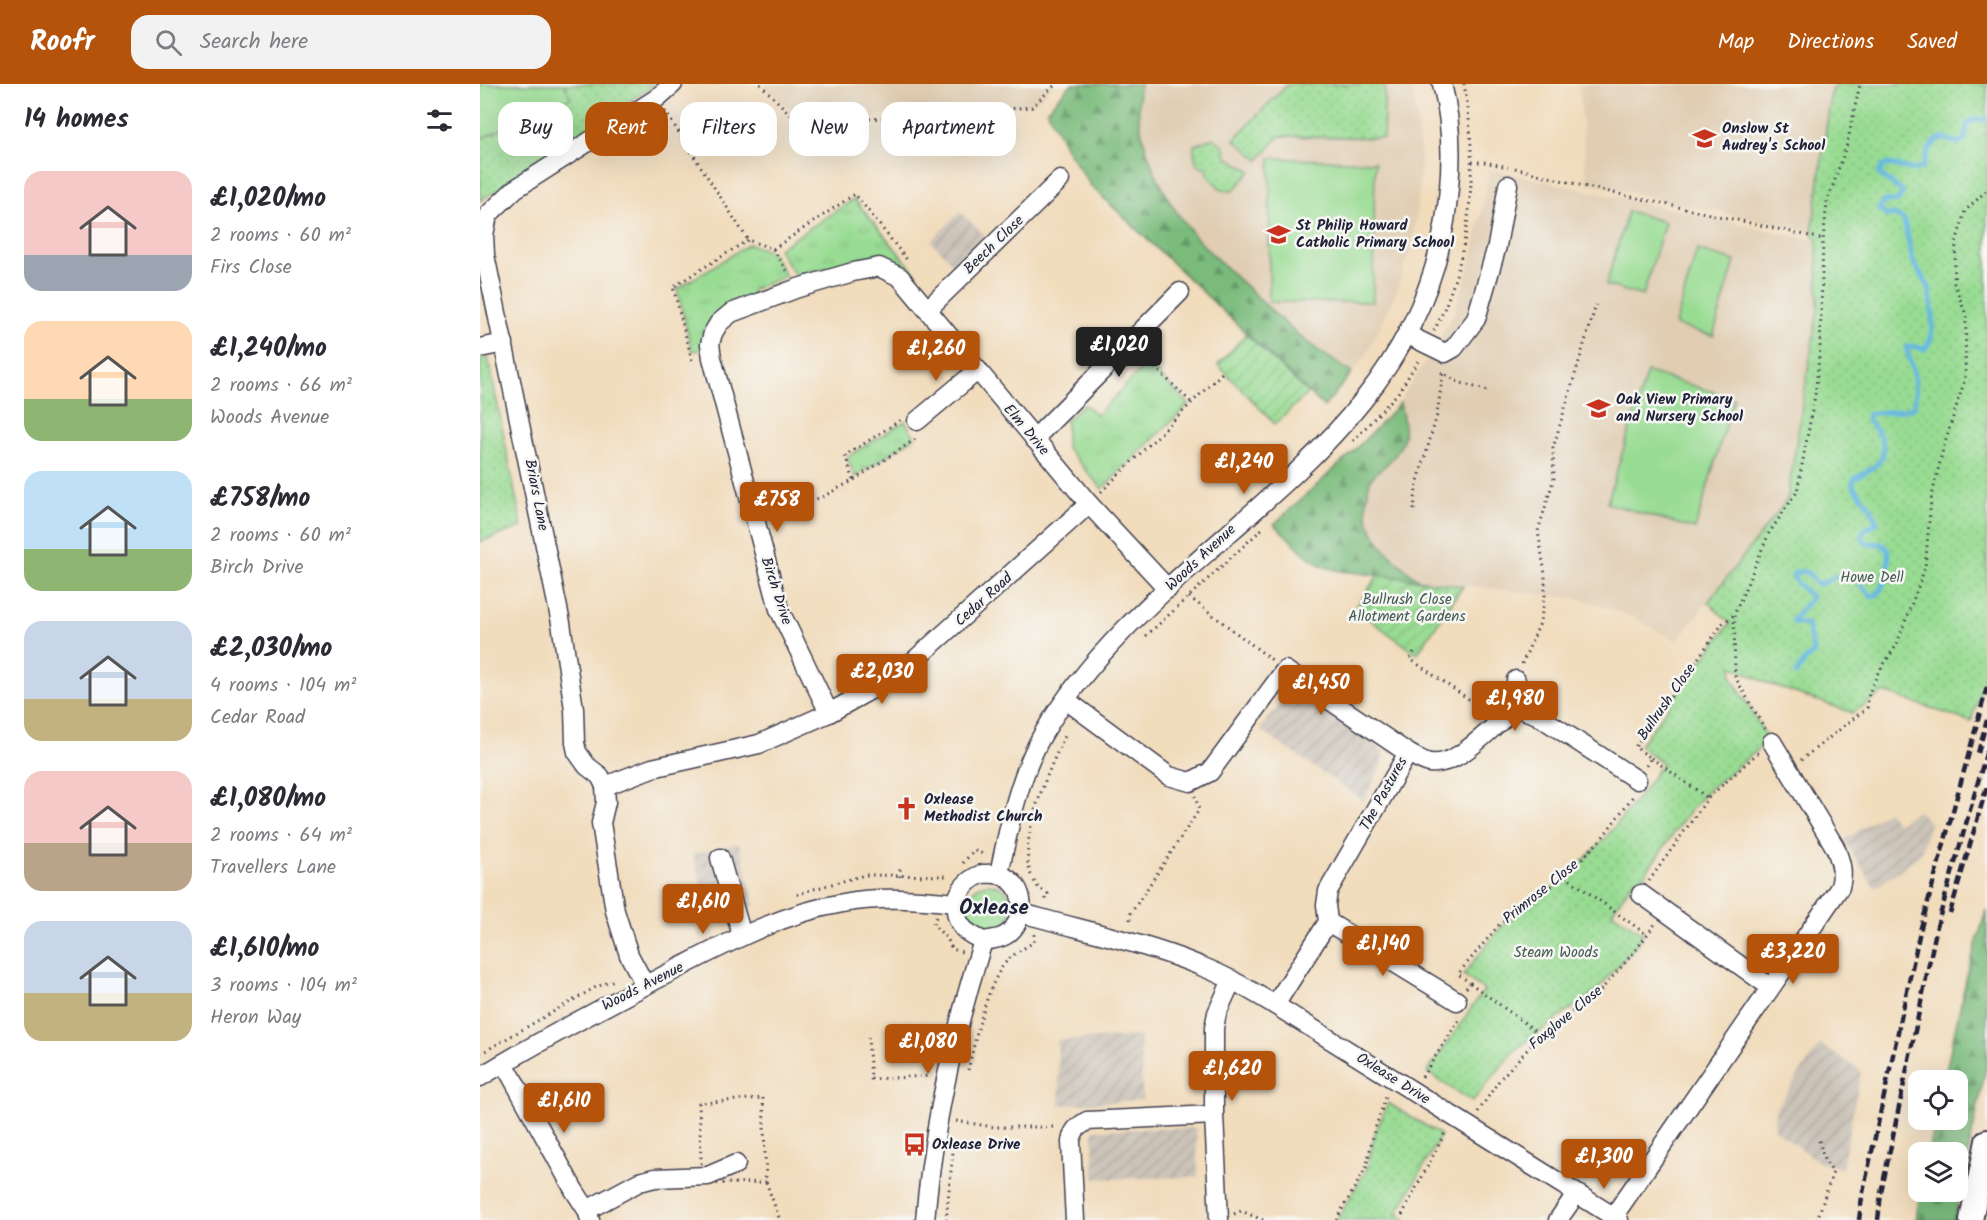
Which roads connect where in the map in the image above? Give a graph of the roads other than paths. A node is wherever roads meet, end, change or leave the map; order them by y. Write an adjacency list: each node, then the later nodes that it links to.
1 (673, 84): 8 (street, Briars Lane)
2 (1447, 85): 7 (street, Woods Avenue)
3 (1060, 180): 6 (street, Beech Close)
4 (1508, 185): 7 (street)
5 (1180, 292): 13 (street)
6 (928, 309): 10 (street, Elm Drive); 11 (street, Elm Drive)
7 (1408, 335): 15 (street, Woods Avenue)
8 (504, 343): 9 (street); 23 (street, Briars Lane)
9 (480, 348)
10 (711, 358): 19 (street, Birch Drive)
11 (978, 370): 12 (street); 13 (street, Elm Drive)
12 (912, 423)
13 (1034, 439): 14 (street, Elm Drive)
14 (1089, 504): 15 (street, Elm Drive); 19 (street, Cedar Road)
15 (1168, 589): 17 (street, Woods Avenue)
16 (1516, 680): 18 (street)
17 (1072, 704): 21 (street, The Pastures); 25 (street, Woods Avenue)
18 (1518, 708): 21 (street); 22 (street)
19 (829, 713): 23 (street, Cedar Road)
20 (1772, 741): 34 (street)
21 (1408, 753): 29 (street, The Pastures)
22 (1637, 780)
23 (605, 786): 33 (street)
24 (720, 858): 30 (street)
25 (999, 874): 27 (street); 28 (street)
26 (1641, 894): 34 (street)
27 (956, 903): 30 (street, Woods Avenue); 31 (street)
28 (1029, 915): 31 (street); 32 (street, Oxlease Drive)
29 (1328, 922): 35 (street); 36 (street)
30 (742, 936): 33 (street, Woods Avenue)
31 (983, 941): 46 (street)
32 (1232, 980): 36 (street, Oxlease Drive); 39 (street)
33 (645, 985): 37 (street, Woods Avenue)
34 (1770, 987): 45 (street)
35 (1457, 1001)
36 (1275, 1005): 42 (street, Oxlease Drive)
37 (504, 1063): 38 (street, Woods Avenue); 43 (street)
38 (480, 1077)
39 (1214, 1115): 44 (street); 47 (street)
40 (1987, 1141): 49 (main road)
41 (736, 1164): 43 (street)
42 (1576, 1194): 45 (street, Oxlease Drive); 48 (street)
43 (589, 1215)
44 (1224, 1218)
45 (1616, 1218)
46 (926, 1220)
47 (1075, 1220)
48 (1558, 1220)
49 (1971, 1220)

